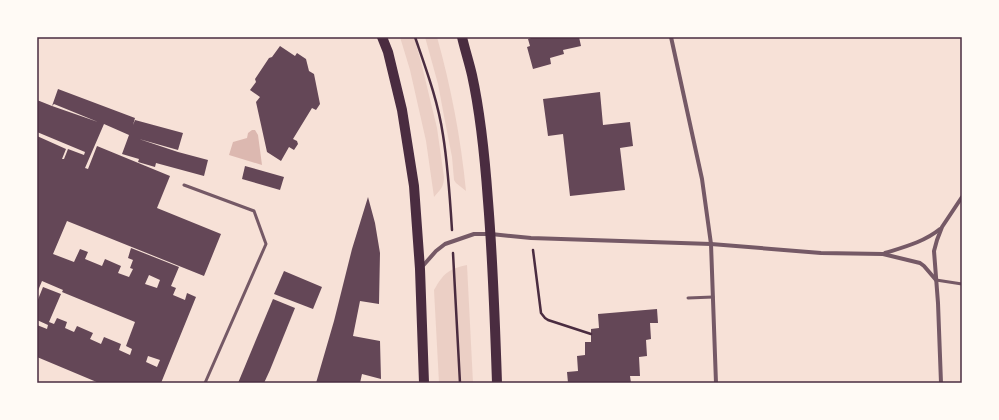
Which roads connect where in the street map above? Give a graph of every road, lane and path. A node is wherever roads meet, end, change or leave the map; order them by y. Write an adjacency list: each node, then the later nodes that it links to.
1 (382, 37): 13 (main road)
2 (415, 37): 10 (path)
3 (462, 37): 8 (main road)
4 (671, 37): 11 (street)
5 (184, 185): 19 (lane)
6 (962, 197): 7 (street)
7 (942, 227): 12 (street); 14 (street)
8 (491, 234): 9 (street); 10 (street); 22 (main road)
9 (531, 238): 11 (street); 18 (path)
10 (453, 242): 13 (street); 21 (path)
11 (711, 244): 12 (street); 16 (street)
12 (883, 254): 14 (street)
13 (420, 269): 20 (main road)
14 (936, 280): 15 (lane); 24 (street)
15 (962, 284)
16 (712, 296): 17 (lane); 23 (street)
17 (688, 298)
18 (591, 334)
19 (205, 383)
20 (424, 383)
21 (460, 383)
22 (497, 383)
23 (716, 383)
24 (941, 383)

